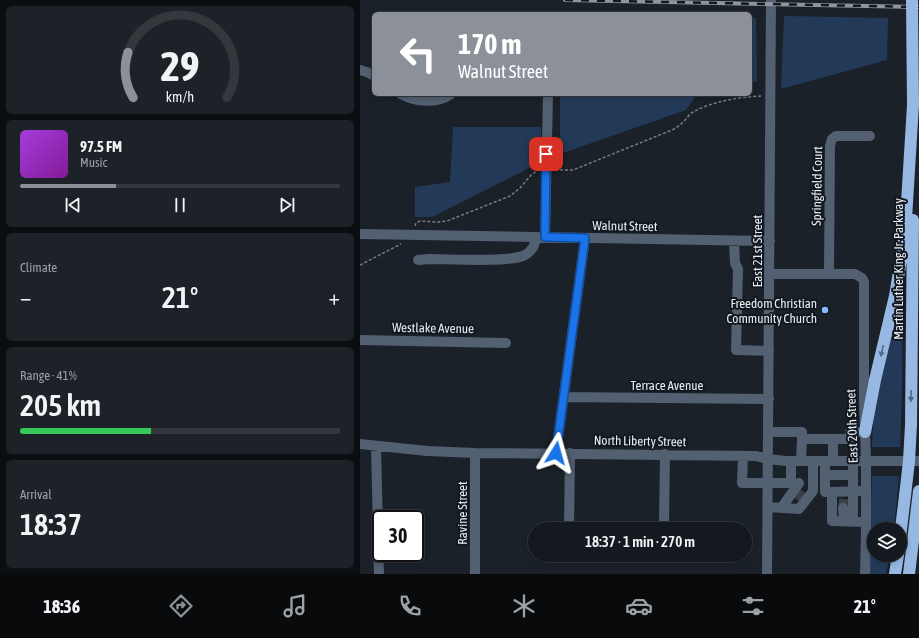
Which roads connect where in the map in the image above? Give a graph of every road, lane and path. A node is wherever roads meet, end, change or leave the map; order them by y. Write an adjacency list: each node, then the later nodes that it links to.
1 (770, 0): 8 (street, East 21st Street)
2 (912, 0): 9 (highway, Martin Luther King Jr. Parkway, bridge)
3 (360, 70): 4 (street)
4 (372, 75)
5 (407, 96): 6 (street)
6 (446, 96)
7 (548, 96): 11 (street)
8 (770, 96): 11 (path); 17 (street, East 21st Street)
9 (913, 105): 28 (highway, one-way to 28); 62 (highway, Martin Luther King Jr. Parkway, one-way to 62, bridge)
10 (870, 136): 20 (street, Springfield Court)
11 (546, 169): 13 (path); 14 (street)
12 (360, 234): 13 (street, Walnut Street)
13 (414, 235): 14 (street, Walnut Street); 19 (path)
14 (540, 237): 15 (street, Walnut Street); 18 (street)
15 (585, 238): 16 (street, Walnut Street); 25 (street)
16 (734, 240): 17 (street, Walnut Street); 24 (street)
17 (770, 241): 21 (street, East 21st Street)
18 (418, 260)
19 (360, 265)
20 (829, 273): 21 (street); 28 (street, East 20th Street)
21 (770, 274): 24 (street, East 21st Street)
22 (360, 340): 23 (street, Westlake Avenue)
23 (506, 343)
24 (769, 351): 26 (street, East 21st Street)
25 (564, 397): 26 (street, Terrace Avenue); 34 (street)
26 (769, 399): 27 (street, East 21st Street)
27 (768, 432): 29 (street); 38 (street, East 21st Street)
28 (865, 432): 30 (street); 43 (street, East 20th Street)
29 (802, 439): 30 (street); 39 (street)
30 (833, 439): 41 (street)
31 (360, 444): 32 (street, North Liberty Street)
32 (376, 446): 33 (street, North Liberty Street); 64 (street)
33 (474, 453): 34 (street, North Liberty Street); 65 (street, Ravine Street)
34 (556, 453): 35 (street, North Liberty Street)
35 (570, 454): 36 (street, North Liberty Street); 58 (street)
36 (665, 454): 37 (street, North Liberty Street); 59 (street)
37 (743, 456): 38 (street, North Liberty Street); 47 (street)
38 (768, 459): 39 (street, North Liberty Street); 47 (street, East 21st Street)
39 (796, 461): 40 (street, North Liberty Street); 49 (street)
40 (813, 461): 41 (street, North Liberty Street); 48 (street)
41 (829, 461): 42 (street, North Liberty Street); 45 (street)
42 (853, 461): 43 (street, North Liberty Street); 46 (street)
43 (866, 461): 44 (street, North Liberty Street); 50 (street, East 20th Street)
44 (919, 461)
45 (825, 475): 46 (street); 52 (street)
46 (853, 475): 54 (street)
47 (768, 483): 49 (street); 56 (street, East 21st Street)
48 (813, 483): 49 (street); 49 (street)
49 (798, 491): 55 (street); 55 (street)
50 (866, 491): 54 (street); 61 (street, East 20th Street)
51 (919, 491): 53 (highway)
52 (832, 492): 54 (street); 60 (street)
53 (919, 496): 57 (highway); 69 (highway)
54 (846, 497): 60 (street); 60 (street)
55 (782, 507): 56 (street)
56 (768, 508): 66 (street, East 21st Street)
57 (919, 510)
58 (569, 522)
59 (664, 522)
60 (848, 522): 61 (street)
61 (866, 522): 67 (street, East 20th Street)
62 (902, 522)
63 (897, 562): 68 (highway)
64 (379, 574)
65 (475, 574)
66 (767, 574)
67 (865, 574)
68 (895, 574)
69 (909, 574)

